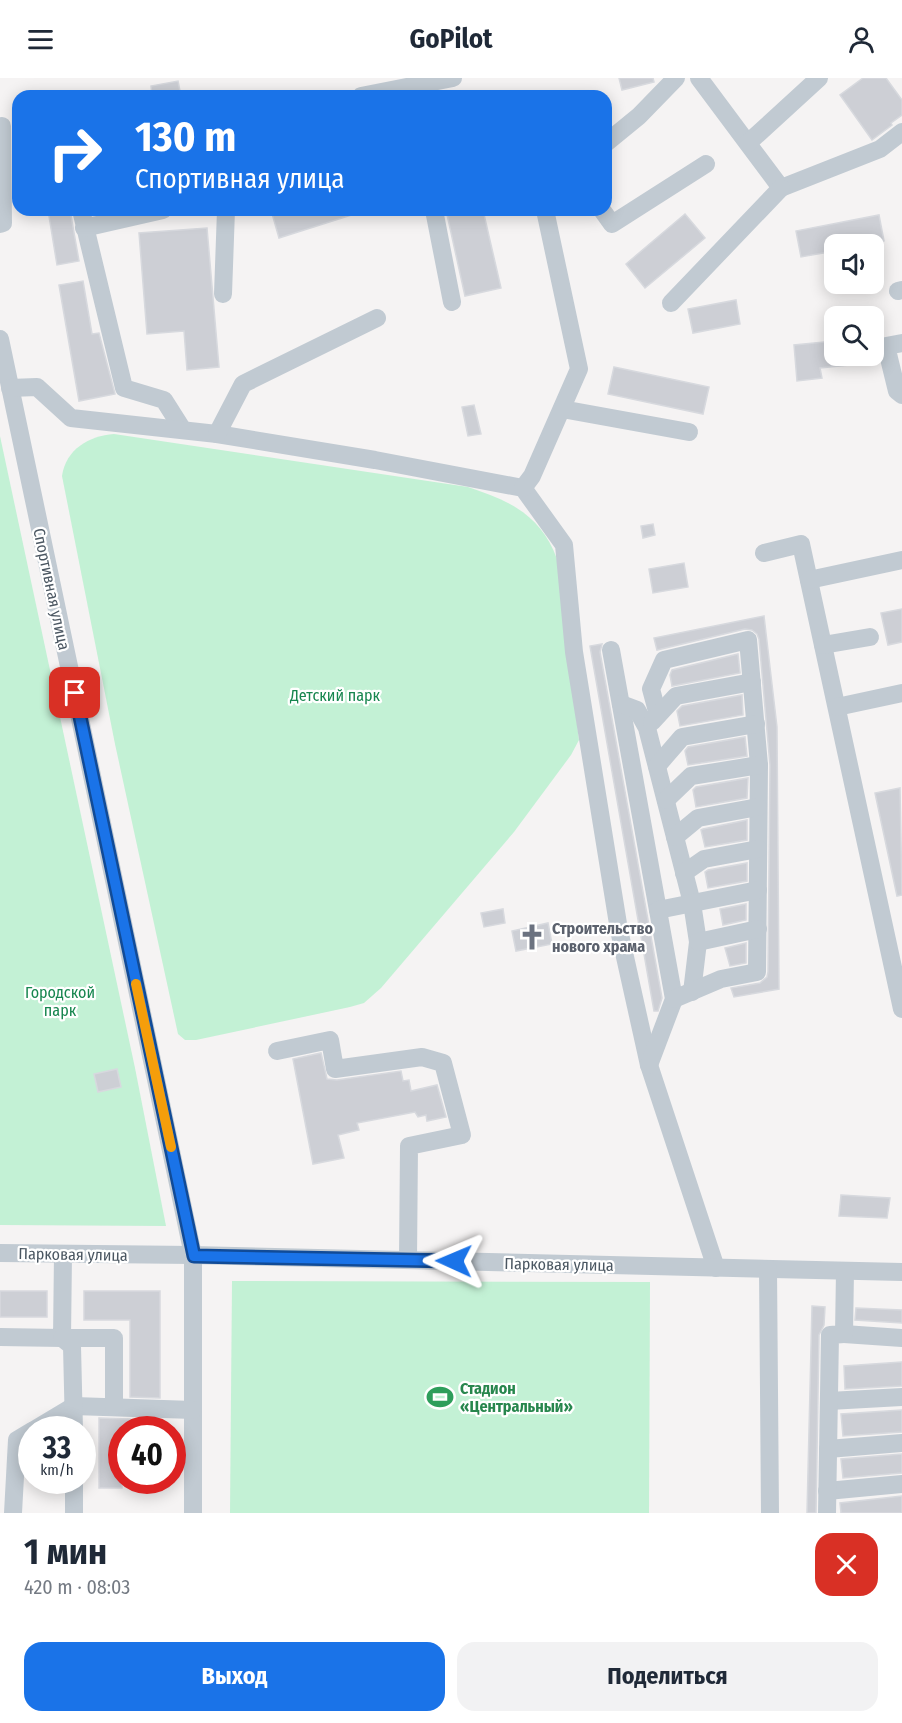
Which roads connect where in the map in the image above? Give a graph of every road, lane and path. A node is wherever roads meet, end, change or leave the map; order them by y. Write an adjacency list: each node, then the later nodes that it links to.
1 (453, 78): 5 (street)
2 (676, 78): 8 (street)
3 (699, 78): 9 (street)
4 (819, 78): 9 (street)
5 (392, 90)
6 (2, 126): 18 (street)
7 (902, 132): 11 (street)
8 (612, 138)
9 (748, 143): 11 (street)
10 (706, 164): 16 (street)
11 (782, 188): 21 (street)
12 (110, 216): 17 (street)
13 (226, 216): 19 (street)
14 (435, 216): 20 (street)
15 (546, 216): 27 (street)
16 (606, 216)
17 (83, 219): 28 (street)
18 (0, 224)
19 (223, 294)
20 (452, 302)
21 (671, 303)
22 (377, 318): 30 (street)
23 (0, 339): 25 (street, Спортивная улица)
24 (902, 343): 26 (street)
25 (10, 388): 28 (street); 63 (street, Спортивная улица)
26 (902, 395)
27 (562, 409): 29 (street); 31 (street)
28 (183, 430): 30 (street)
29 (689, 432)
30 (217, 434): 31 (street)
31 (523, 488): 60 (street)
32 (764, 553): 34 (street)
33 (902, 560): 34 (street)
34 (809, 580): 36 (street)
35 (870, 637): 36 (street)
36 (823, 645): 41 (street)
37 (611, 650): 40 (street)
38 (752, 682): 42 (street); 42 (street); 43 (street)
39 (902, 693): 41 (street)
40 (621, 704): 42 (street); 53 (street)
41 (837, 707): 58 (street)
42 (653, 722): 45 (street)
43 (756, 724): 44 (street); 45 (street)
44 (759, 765): 46 (street); 47 (street)
45 (657, 766): 46 (street)
46 (666, 800): 48 (street)
47 (758, 807): 48 (street); 49 (street)
48 (675, 837): 50 (street)
49 (758, 849): 50 (street); 51 (street)
50 (684, 873): 52 (street)
51 (758, 890): 52 (street); 54 (street)
52 (692, 903): 53 (street); 55 (street)
53 (658, 910): 57 (street)
54 (758, 929): 55 (street); 56 (street)
55 (698, 942): 56 (street)
56 (692, 992): 57 (street)
57 (674, 999): 60 (street)
58 (902, 1009)
59 (277, 1051): 64 (street)
60 (649, 1065): 65 (street)
61 (0, 1253): 62 (street, Парковая улица)
62 (63, 1254): 63 (street, Парковая улица); 71 (street)
63 (194, 1256): 64 (street, Парковая улица); 77 (street, Спортивная улица)
64 (408, 1260): 65 (street, Парковая улица)
65 (716, 1268): 66 (street, Парковая улица)
66 (768, 1269): 67 (street, Парковая улица); 89 (street)
67 (845, 1271): 68 (street, Парковая улица); 69 (street)
68 (902, 1272)
69 (844, 1334): 72 (street); 74 (street)
70 (0, 1337): 71 (street)
71 (62, 1338): 75 (street); 76 (street)
72 (902, 1338)
73 (902, 1397): 74 (street)
74 (829, 1401): 82 (street)
75 (74, 1406): 76 (street); 78 (street); 79 (street)
76 (114, 1407): 77 (street)
77 (193, 1410): 88 (street, Спортивная улица)
78 (57, 1416)
79 (74, 1416)
80 (18, 1439): 86 (street)
81 (902, 1443): 82 (street)
82 (828, 1449): 84 (street)
83 (902, 1484): 84 (street)
84 (827, 1491): 90 (street)
85 (74, 1494): 87 (street)
86 (12, 1513)
87 (74, 1513)
88 (193, 1513)
89 (770, 1513)
90 (827, 1513)

